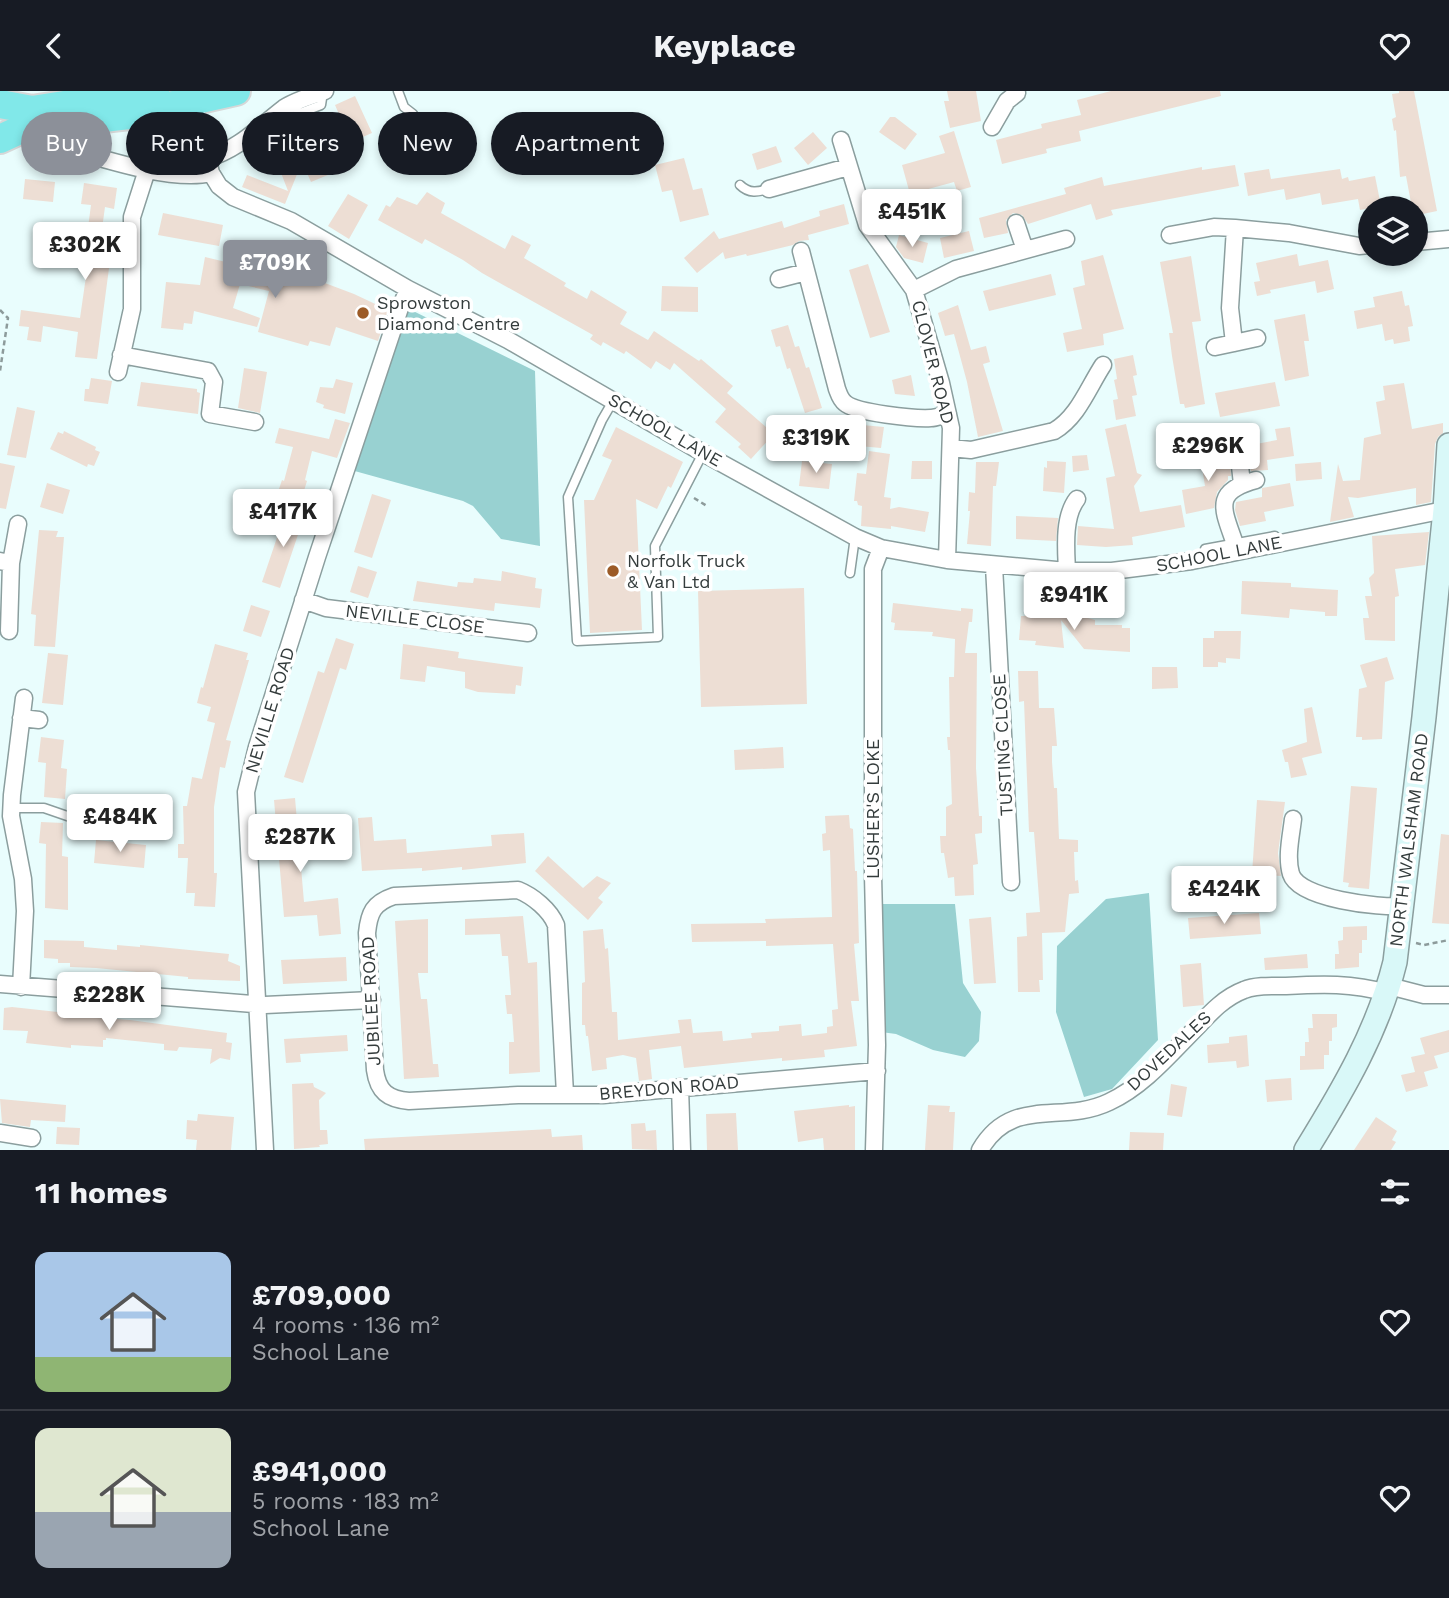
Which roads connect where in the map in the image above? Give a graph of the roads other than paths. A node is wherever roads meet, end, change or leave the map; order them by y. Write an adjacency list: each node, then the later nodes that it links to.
1 (155, 91): 7 (highway)
2 (236, 91): 6 (highway)
3 (324, 91): 13 (street)
4 (398, 91): 9 (lane)
5 (1020, 92): 10 (street)
6 (194, 102): 8 (street); 11 (highway)
7 (0, 104)
8 (196, 112)
9 (410, 112)
10 (992, 127)
11 (0, 139)
12 (841, 141): 14 (street, CLOVER ROAD)
13 (228, 152)
14 (848, 167): 18 (street); 31 (street, CLOVER ROAD)
15 (145, 175): 38 (street)
16 (213, 175): 30 (street, SCHOOL LANE)
17 (740, 185): 18 (lane)
18 (769, 189)
19 (1016, 223): 26 (street)
20 (1235, 228): 21 (street); 25 (street); 33 (street)
21 (1170, 235)
22 (1066, 239): 26 (street, CLOVER ROAD)
23 (1449, 239): 24 (street)
24 (1428, 241)
25 (1358, 246)
26 (1025, 250): 31 (street, CLOVER ROAD)
27 (801, 251): 28 (street)
28 (806, 272): 29 (street); 37 (street)
29 (779, 279)
30 (408, 289): 36 (street, SCHOOL LANE); 56 (street, NEVILLE ROAD)
31 (914, 290): 37 (street, CLOVER ROAD)
32 (1257, 338): 33 (street)
33 (1234, 343): 34 (street)
34 (1214, 347)
35 (1102, 365): 40 (street)
36 (613, 401): 41 (street, SCHOOL LANE); 41 (lane)
37 (947, 414): 40 (street, CLOVER ROAD)
38 (255, 422)
39 (1449, 445): 44 (main road, NORTH WALSHAM ROAD)
40 (951, 448): 51 (street, CLOVER ROAD)
41 (703, 453): 46 (street, SCHOOL LANE)
42 (1240, 466): 48 (street)
43 (1077, 499): 54 (street)
44 (1447, 509): 47 (street, SCHOOL LANE); 66 (main road, NORTH WALSHAM ROAD)
45 (18, 524): 52 (street)
46 (855, 537): 49 (street, SCHOOL LANE); 55 (lane)
47 (1281, 543): 48 (lane); 50 (street, SCHOOL LANE)
48 (1235, 544): 50 (lane)
49 (881, 548): 51 (street, SCHOOL LANE); 73 (street, LUSHER'S LOKE)
50 (1202, 559): 54 (street, SCHOOL LANE)
51 (947, 560): 53 (street, SCHOOL LANE)
52 (5, 562): 57 (street)
53 (994, 566): 54 (street, SCHOOL LANE); 65 (street, TUSTING CLOSE)
54 (1067, 571)
55 (850, 573)
56 (303, 600): 58 (street, NEVILLE CLOSE); 72 (street, NEVILLE ROAD)
57 (9, 631)
58 (528, 633)
59 (24, 698): 60 (street)
60 (21, 718): 61 (street); 62 (street)
61 (40, 720)
62 (12, 808): 64 (lane); 68 (street)
63 (1293, 819): 66 (street)
64 (102, 828)
65 (1011, 882)
66 (1403, 906): 69 (main road, NORTH WALSHAM ROAD)
67 (0, 984): 68 (street)
68 (21, 987): 72 (street)
69 (1388, 989): 70 (street, DOVEDALES); 82 (street, DOVEDALES); 83 (main road, NORTH WALSHAM ROAD)
70 (1449, 995)
71 (372, 1000): 72 (street); 75 (street, JUBILEE ROAD); 76 (street, JUBILEE ROAD)
72 (257, 1004): 79 (street, NEVILLE ROAD)
73 (877, 1071): 74 (street, BREYDON ROAD); 81 (street)
74 (680, 1087): 76 (street, BREYDON ROAD); 80 (street)
75 (383, 1094): 76 (street, BREYDON ROAD)
76 (565, 1094)
77 (0, 1133): 78 (street)
78 (32, 1138)
79 (265, 1150)
80 (682, 1150)
81 (874, 1150)
82 (980, 1150)
83 (1306, 1150)

